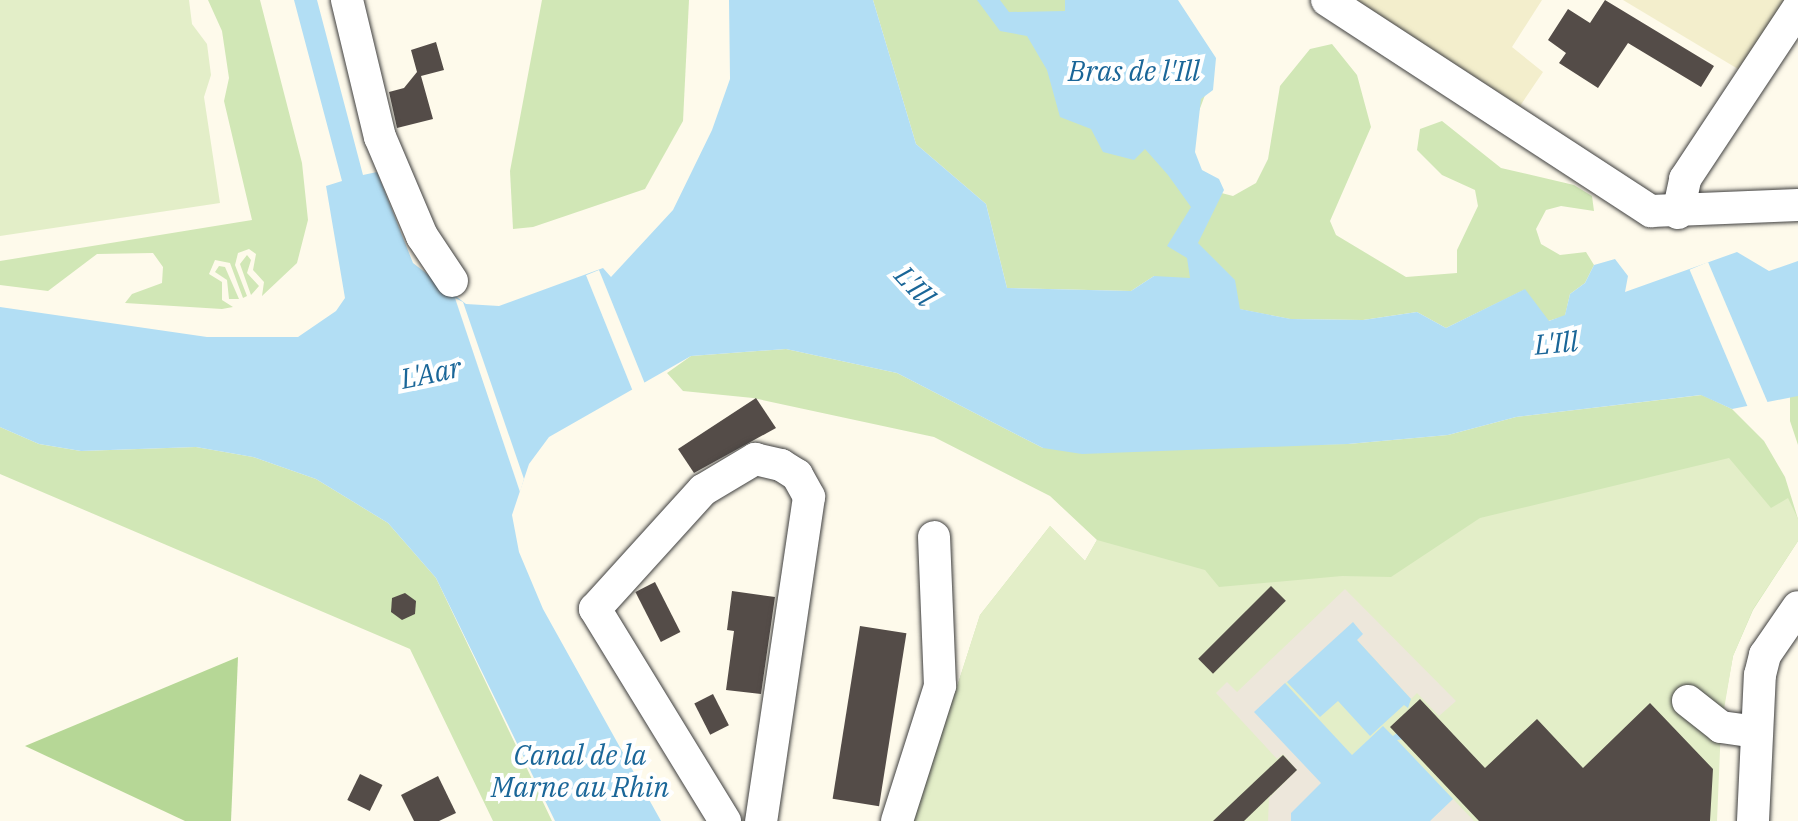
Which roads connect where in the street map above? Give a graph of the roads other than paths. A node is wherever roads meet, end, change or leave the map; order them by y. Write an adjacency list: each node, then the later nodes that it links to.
1 (347, 0): 6 (street)
2 (1327, 0): 5 (street)
3 (1798, 8): 5 (street)
4 (1798, 205): 5 (street)
5 (1678, 213)
6 (452, 281)
7 (934, 537): 13 (street)
8 (1798, 607): 10 (street)
9 (1688, 701): 10 (street)
10 (1756, 732): 14 (street)
11 (725, 821): 12 (street)
12 (761, 821)
13 (897, 821)
14 (1753, 821)

